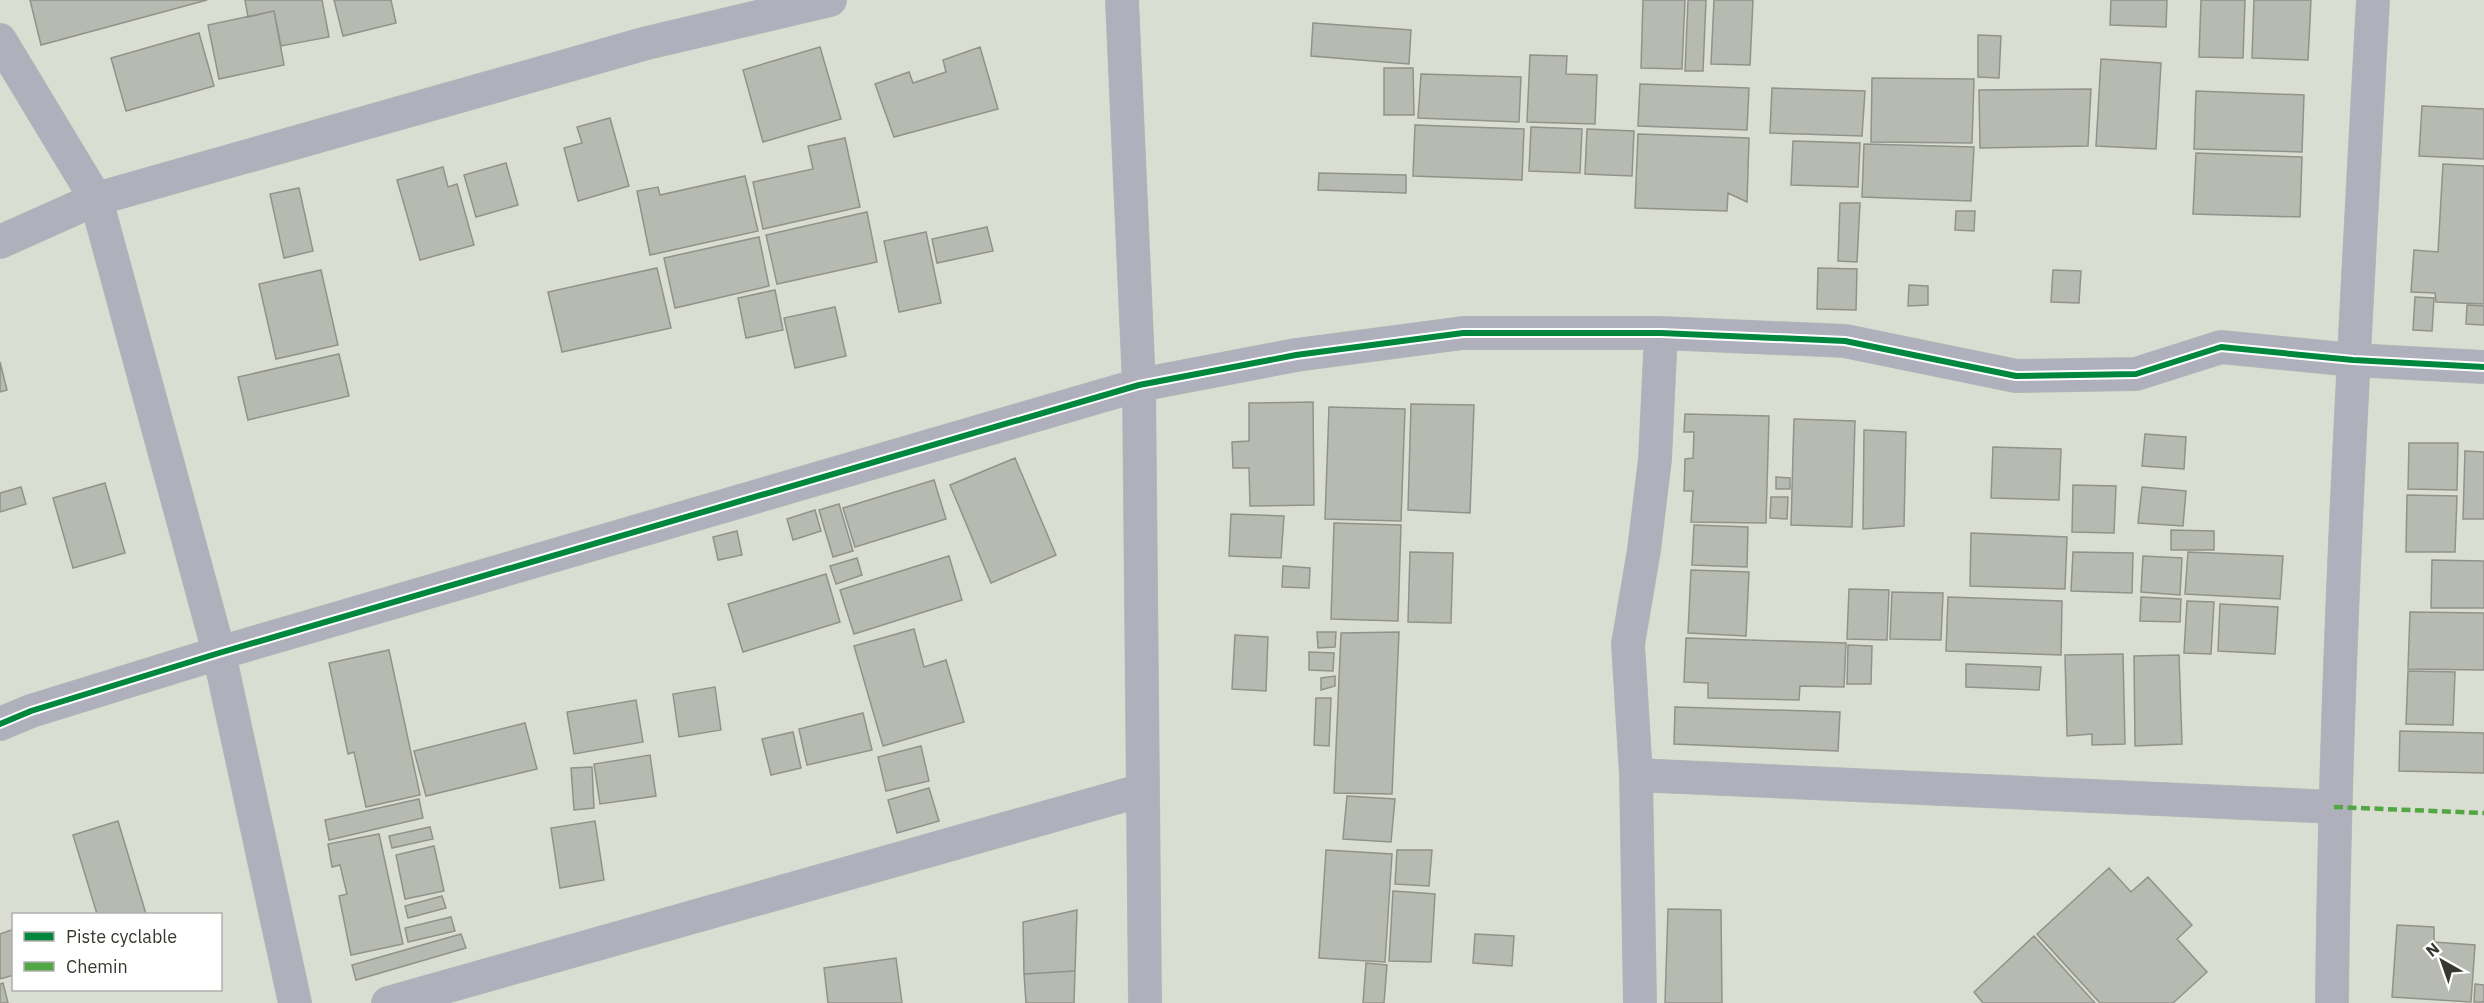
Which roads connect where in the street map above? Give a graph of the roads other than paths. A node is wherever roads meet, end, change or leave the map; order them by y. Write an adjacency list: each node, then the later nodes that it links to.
1 (830, 0): 5 (street)
2 (1122, 0): 10 (street)
3 (2373, 0): 8 (street)
4 (0, 40): 5 (street)
5 (96, 199): 6 (street); 11 (street)
6 (0, 242)
7 (1661, 333): 8 (street); 10 (street); 13 (street)
8 (2353, 360): 9 (street); 15 (street)
9 (2484, 367)
10 (1139, 385): 11 (street); 14 (street)
11 (219, 653): 12 (street); 16 (street)
12 (0, 724)
13 (1636, 775): 15 (street); 19 (street)
14 (1143, 790): 17 (street); 18 (street)
15 (2334, 807): 20 (street)
16 (296, 1003)
17 (388, 1003)
18 (1146, 1003)
19 (1640, 1003)
20 (2332, 1003)

